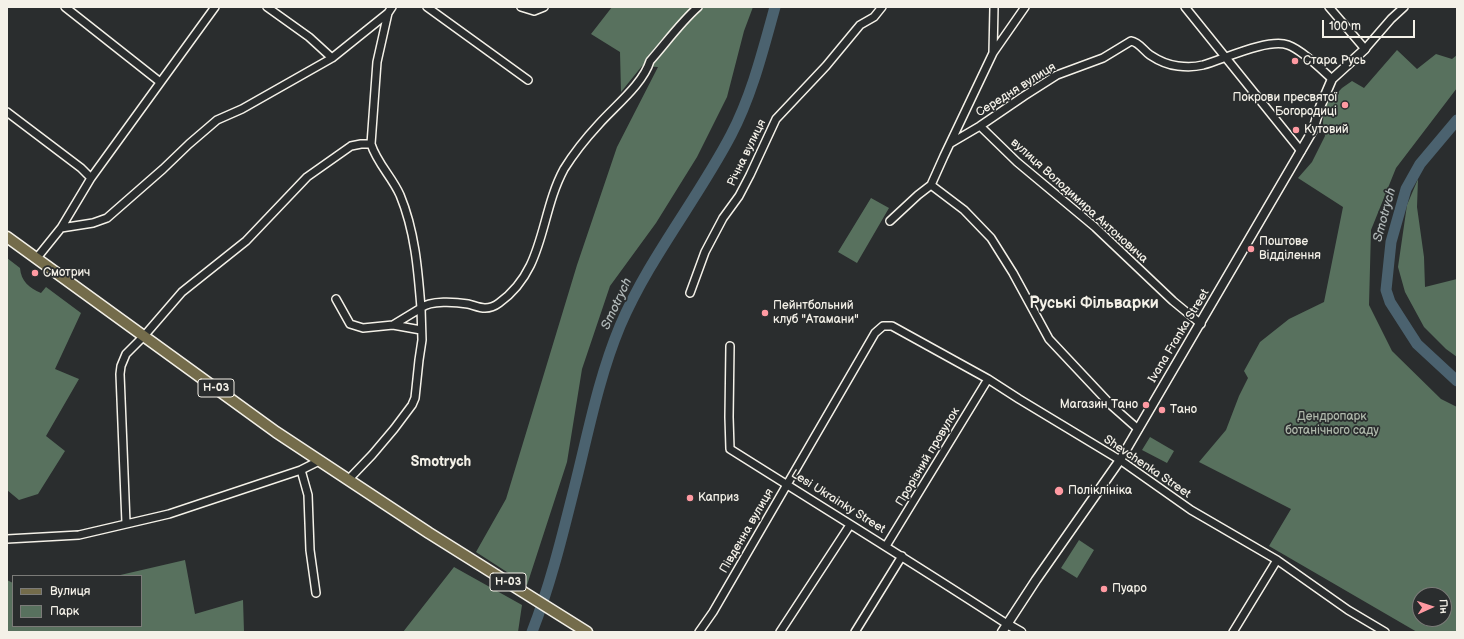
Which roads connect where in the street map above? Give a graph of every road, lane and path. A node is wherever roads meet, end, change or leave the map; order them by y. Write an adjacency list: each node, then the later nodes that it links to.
1 (65, 7): 21 (street)
2 (215, 7): 21 (street)
3 (267, 7): 18 (street)
4 (427, 7): 20 (street)
5 (520, 7): 6 (street)
6 (544, 7)
7 (698, 7): 35 (street)
8 (882, 7): 33 (street, Річна вулиця)
9 (994, 7): 16 (street)
10 (1025, 7): 16 (street, Середня вулиця)
11 (1185, 7): 17 (street)
12 (1329, 7): 15 (street)
13 (1404, 7): 15 (street)
14 (390, 10): 18 (street); 25 (street)
15 (1365, 49): 19 (street, Ivana Franka Street)
16 (993, 53): 24 (street, Середня вулиця)
17 (1225, 57): 19 (street, Середня вулиця); 23 (street, Середня вулиця); 26 (street)
18 (332, 58): 30 (street)
19 (1332, 79): 26 (street, Ivana Franka Street)
20 (528, 80)
21 (160, 82): 27 (street)
22 (7, 112): 27 (street)
23 (980, 126): 24 (street, Середня вулиця); 36 (street, вулиця Володимира Антоновича)
24 (950, 143): 28 (street, Середня вулиця)
25 (371, 144): 35 (street); 40 (street)
26 (1301, 151): 36 (street, Ivana Franka Street)
27 (90, 178): 30 (street)
28 (931, 185): 29 (street, Середня вулиця); 43 (street)
29 (890, 221)
30 (61, 228): 32 (street)
31 (7, 237): 32 (main road, Н-03)
32 (36, 259): 40 (main road, Н-03)
33 (690, 293)
34 (336, 299): 37 (street)
35 (421, 308): 37 (street); 39 (street)
36 (1201, 324): 43 (street, Ivana Franka Street)
37 (393, 325): 39 (street)
38 (892, 326): 42 (street, Shevchenka Street); 48 (street, Південна вулиця)
39 (421, 330): 47 (street)
40 (144, 336): 45 (main road, Н-03); 49 (street)
41 (730, 346): 48 (street, Lesi Ukrainky Street)
42 (988, 379): 44 (street, Shevchenka Street); 52 (street, Прорізний провулок)
43 (1138, 429): 44 (street, Ivana Franka Street)
44 (1120, 460): 54 (street, Shevchenka Street); 56 (street, Ivana Franka Street)
45 (319, 461): 46 (street); 47 (main road, Н-03)
46 (301, 470): 49 (street); 55 (street)
47 (348, 480): 57 (main road, Н-03)
48 (787, 484): 50 (street, Lesi Ukrainky Street); 58 (street, Південна вулиця)
49 (126, 523): 51 (street)
50 (850, 525): 52 (street, Lesi Ukrainky Street); 59 (street)
51 (7, 539)
52 (886, 546): 53 (street, Lesi Ukrainky Street)
53 (902, 556): 56 (street, Lesi Ukrainky Street); 60 (street)
54 (1277, 560): 63 (street); 64 (street, Shevchenka Street)
55 (316, 593)
56 (1007, 624): 61 (street, Ivana Franka Street); 62 (street, Lesi Ukrainky Street)
57 (587, 632)
58 (699, 632)
59 (780, 632)
60 (855, 632)
61 (1002, 632)
62 (1021, 632)
63 (1233, 632)
64 (1385, 632)

